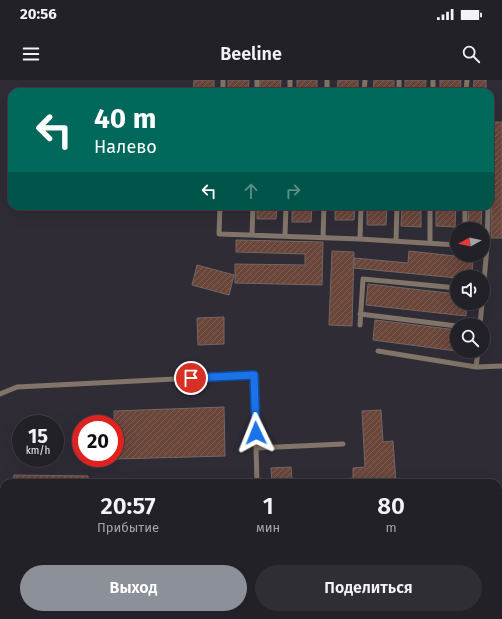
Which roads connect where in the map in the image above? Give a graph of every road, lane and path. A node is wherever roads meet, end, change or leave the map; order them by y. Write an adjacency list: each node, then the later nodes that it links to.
1 (220, 210): 12 (lane)
2 (253, 210): 12 (lane)
3 (286, 210): 13 (lane)
4 (324, 210): 14 (lane)
5 (361, 210): 15 (lane)
6 (397, 210): 16 (lane)
7 (430, 210): 17 (lane)
8 (465, 210): 10 (lane)
9 (488, 210): 11 (lane)
10 (465, 222)
11 (487, 222)
12 (252, 235): 13 (lane)
13 (285, 236): 14 (lane)
14 (323, 238): 15 (lane)
15 (360, 239): 16 (lane)
16 (396, 241): 17 (lane)
17 (430, 243): 18 (lane)
18 (450, 244)
19 (450, 287): 20 (lane)
20 (360, 314): 21 (lane); 22 (lane)
21 (360, 325)
22 (450, 325)
23 (378, 351): 26 (lane)
24 (477, 358): 26 (lane)
25 (502, 366): 26 (lane)
26 (476, 367)
27 (0, 394): 29 (lane)
28 (343, 444): 29 (lane)
29 (256, 448): 30 (lane)
30 (257, 479)

